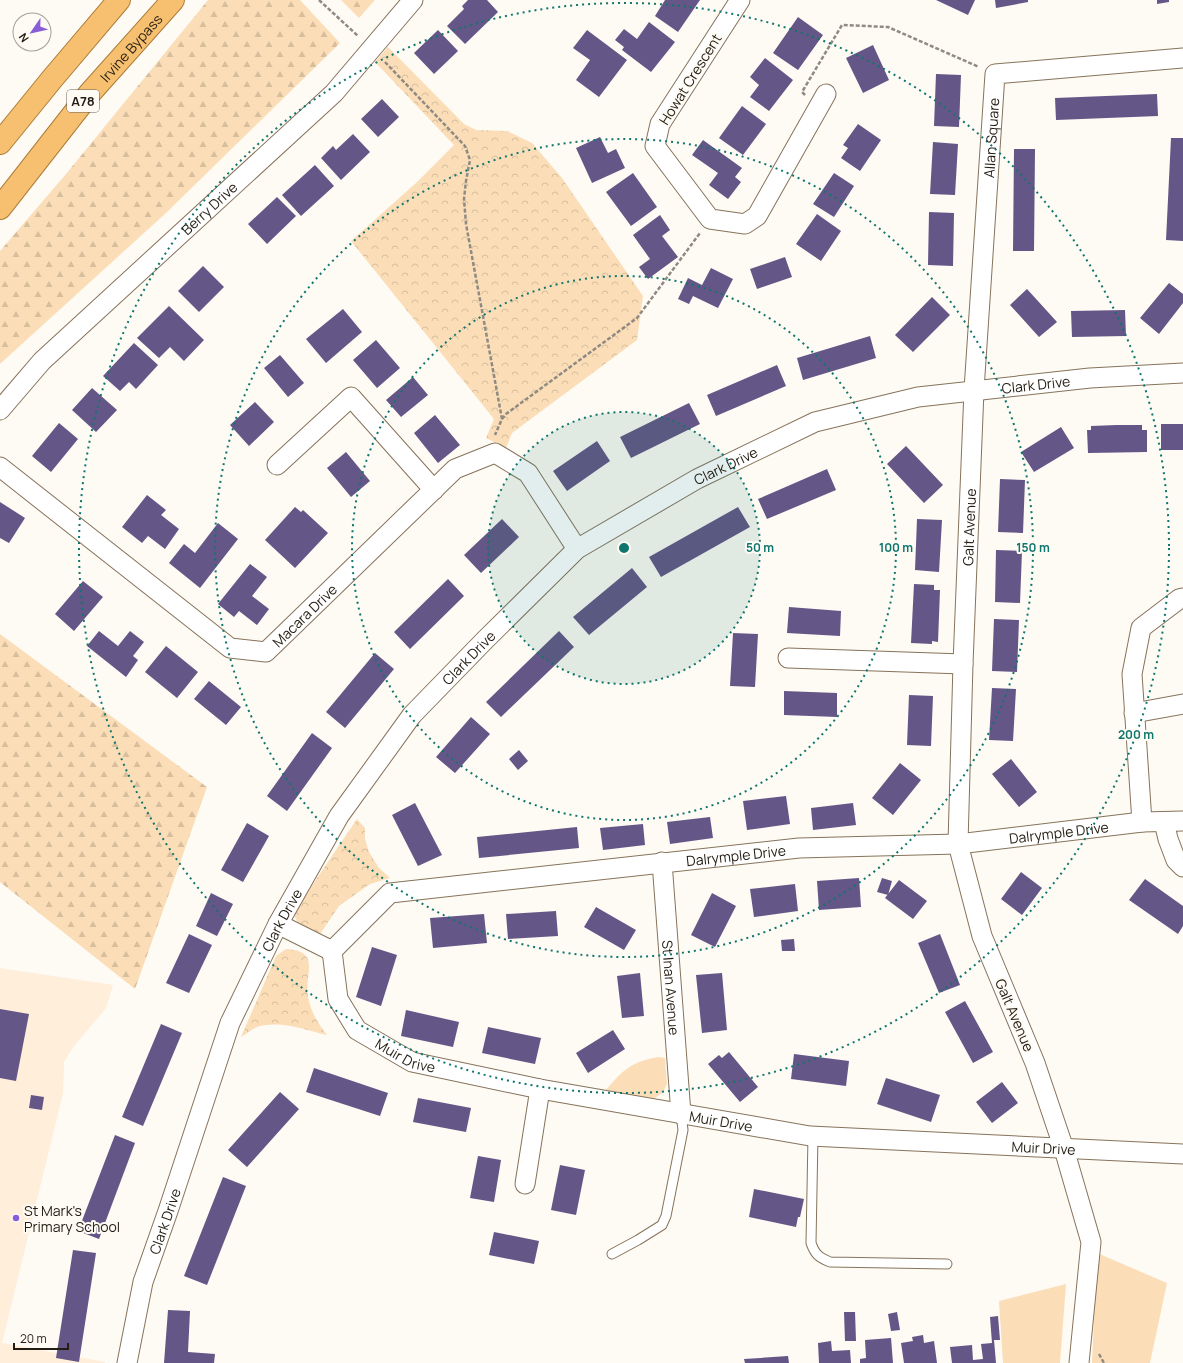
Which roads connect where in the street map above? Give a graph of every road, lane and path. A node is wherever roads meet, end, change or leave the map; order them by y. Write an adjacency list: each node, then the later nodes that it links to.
1 (119, 0): 10 (highway, A78)
2 (173, 0): 11 (highway, Irvine Bypass / A78)
3 (319, 0): 6 (path)
4 (413, 0): 6 (street, Berry Drive)
5 (740, 0): 12 (street, Howat Crescent)
6 (372, 48): 15 (street, Berry Drive); 16 (path)
7 (1183, 58): 8 (street)
8 (995, 74): 9 (path); 14 (street, Allan Square)
9 (822, 101): 12 (street)
10 (0, 143)
11 (0, 208)
12 (710, 219): 16 (path)
13 (1183, 373): 14 (street, Clark Drive)
14 (974, 390): 21 (street, Clark Drive); 24 (street, Galt Avenue)
15 (0, 410)
16 (502, 420): 17 (path)
17 (487, 456): 20 (street, Macara Drive); 21 (street)
18 (277, 465): 20 (street)
19 (0, 467): 20 (street, Macara Drive)
20 (434, 490)
21 (577, 549): 33 (street, Clark Drive)
22 (1183, 598): 26 (street)
23 (788, 658): 24 (street)
24 (963, 664): 30 (street, Galt Avenue)
25 (1183, 704): 26 (street)
26 (1134, 713): 28 (street)
27 (1183, 821): 29 (street, Dalrymple Drive)
28 (1142, 822): 29 (street, Dalrymple Drive); 30 (street, Dalrymple Drive)
29 (1164, 822): 32 (street)
30 (958, 844): 31 (street, Dalrymple Drive); 38 (street, Galt Avenue)
31 (662, 862): 34 (street, Dalrymple Drive); 36 (street, St Inan Avenue)
32 (1183, 867)
33 (278, 924): 34 (street); 43 (street, Clark Drive)
34 (332, 952): 35 (street, Muir Drive)
35 (540, 1089): 36 (street, Muir Drive); 40 (street)
36 (681, 1114): 37 (street, Muir Drive); 41 (lane)
37 (814, 1136): 38 (street, Muir Drive); 42 (lane)
38 (1064, 1149): 39 (street, Muir Drive); 44 (street, Galt Avenue)
39 (1183, 1154)
40 (525, 1184)
41 (612, 1254)
42 (947, 1264)
43 (127, 1363)
44 (1079, 1363)

